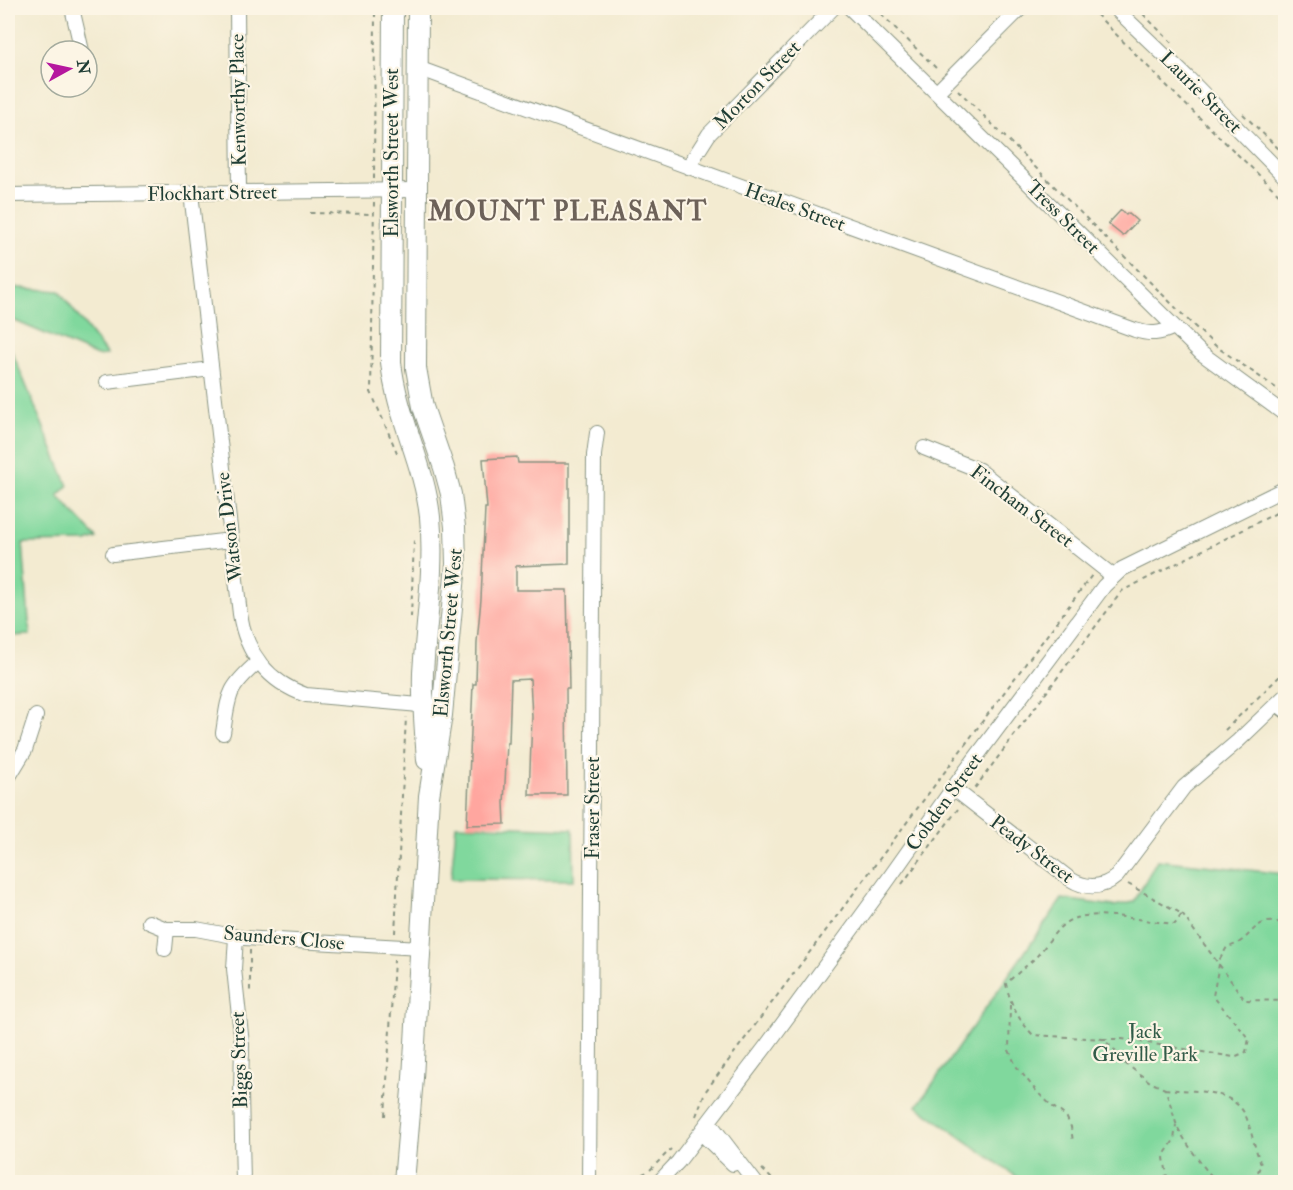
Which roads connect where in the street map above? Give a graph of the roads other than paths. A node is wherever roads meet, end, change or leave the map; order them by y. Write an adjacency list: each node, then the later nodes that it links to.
1 (72, 8): 9 (street)
2 (237, 8): 16 (street, Kenworthy Place)
3 (393, 8): 14 (street, Elsworth Street West)
4 (418, 8): 10 (street, Elsworth Street West)
5 (833, 8): 12 (street, Morton Street)
6 (850, 8): 11 (street, Tress Street)
7 (1021, 8): 11 (street)
8 (1115, 8): 13 (street, Laurie Street)
9 (79, 39)
10 (418, 68): 12 (street, Heales Street); 15 (street, Elsworth Street West)
11 (937, 93): 19 (street, Tress Street)
12 (688, 167): 19 (street, Heales Street)
13 (1286, 178)
14 (383, 190): 15 (street, Flockhart Street); 16 (street, Flockhart Street); 31 (street, Elsworth Street West)
15 (416, 190): 31 (street, Elsworth Street West)
16 (239, 192): 17 (street, Flockhart Street)
17 (191, 193): 18 (street, Flockhart Street); 20 (street, Watson Drive)
18 (8, 195)
19 (1174, 327): 22 (street, Tress Street)
20 (211, 369): 21 (street); 26 (street, Watson Drive)
21 (107, 382)
22 (1286, 415)
23 (597, 433): 46 (street, Fraser Street)
24 (924, 448): 28 (street, Fincham Street)
25 (1286, 488): 28 (street, Cobden Street)
26 (231, 540): 27 (street); 29 (street, Watson Drive)
27 (113, 554)
28 (1113, 576): 37 (street, Cobden Street)
29 (258, 662): 31 (street, Watson Drive); 35 (street)
30 (1286, 694): 32 (street)
31 (424, 705): 41 (street, Elsworth Street West)
32 (1274, 706): 33 (lane); 37 (street, Peady Street)
33 (1286, 715)
34 (36, 716): 36 (street)
35 (222, 733)
36 (8, 778)
37 (953, 788): 43 (street, Cobden Street)
38 (149, 922): 39 (street, Saunders Close)
39 (167, 929): 40 (street, Saunders Close); 42 (street)
40 (236, 937): 41 (street, Saunders Close); 44 (street, Biggs Street)
41 (421, 948): 45 (street, Elsworth Street West)
42 (165, 949)
43 (705, 1127): 47 (street, Cobden Street); 48 (street)
44 (243, 1182)
45 (404, 1182)
46 (589, 1182)
47 (659, 1182)
48 (753, 1182)

